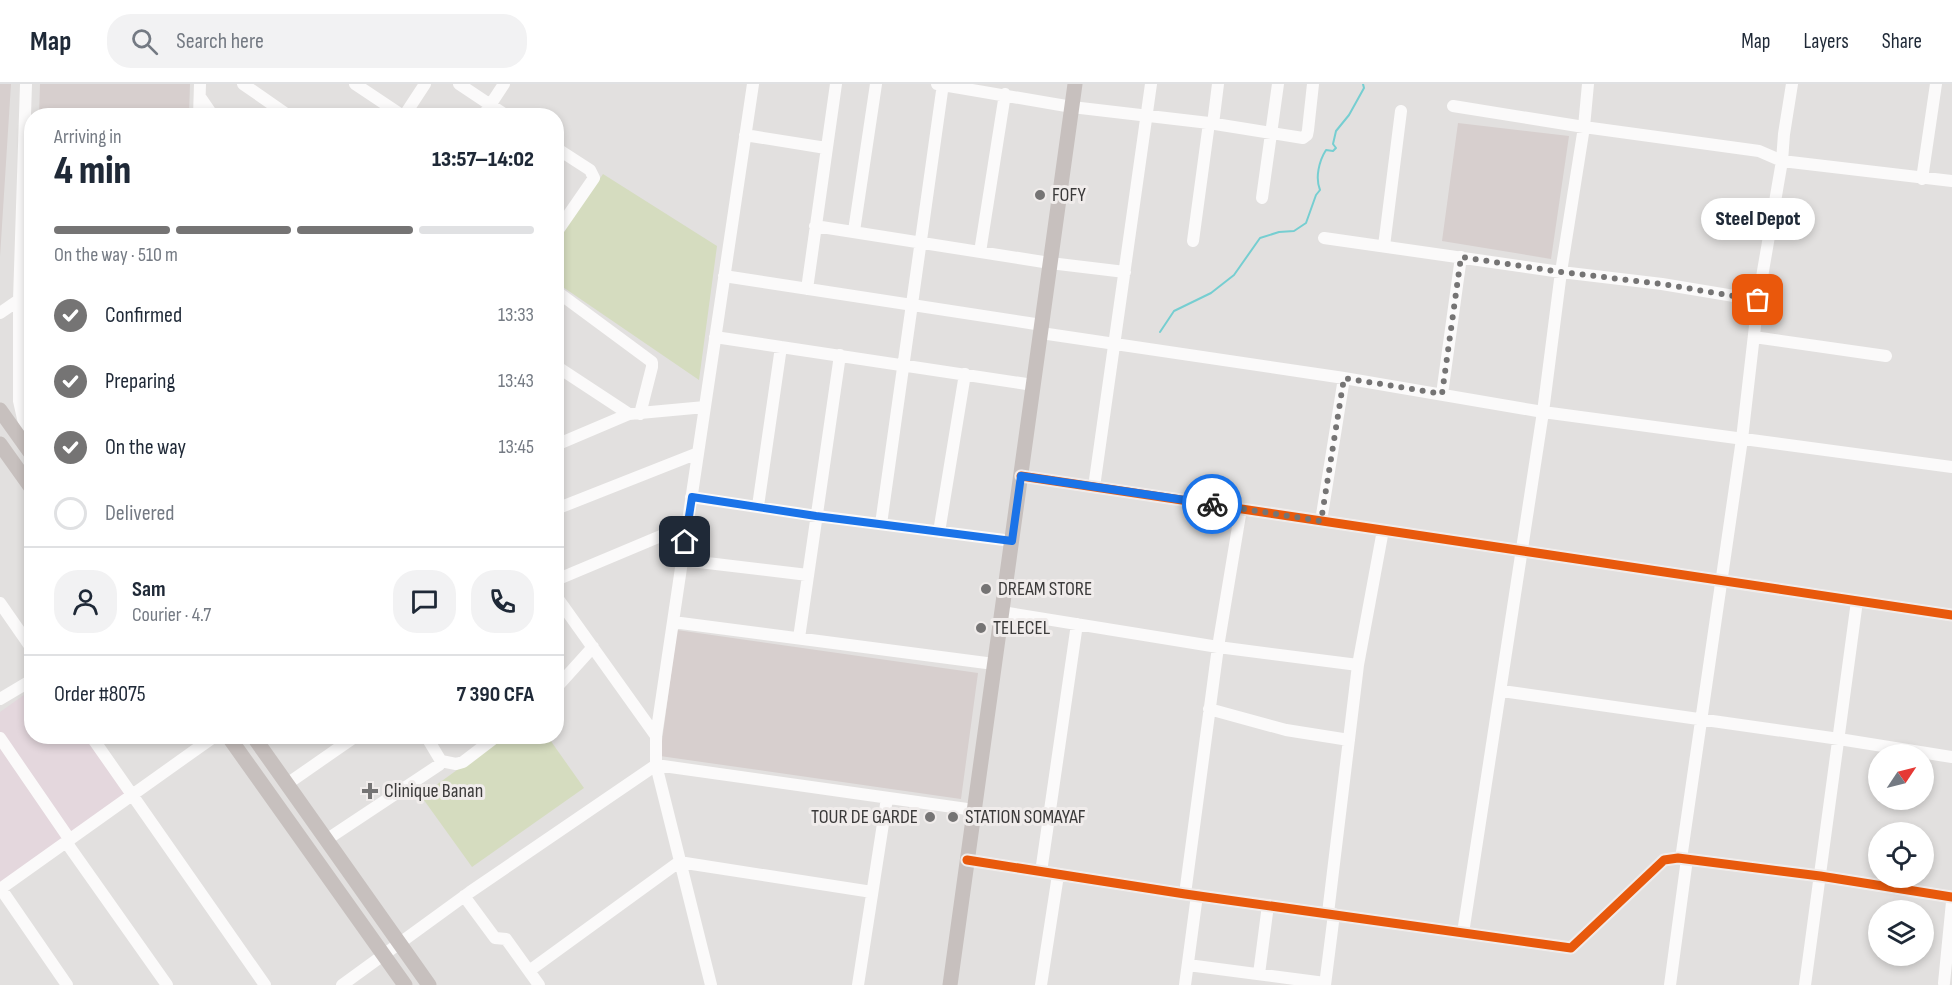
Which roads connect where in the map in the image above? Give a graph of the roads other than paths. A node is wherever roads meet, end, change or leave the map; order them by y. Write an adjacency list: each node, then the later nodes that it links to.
1 (26, 84): 27 (street)
2 (200, 84): 22 (street)
3 (243, 84): 23 (street)
4 (263, 84): 23 (street)
5 (355, 84): 31 (street)
6 (425, 84): 32 (street)
7 (459, 84): 24 (street)
8 (504, 84): 24 (street)
9 (753, 84): 40 (street)
10 (836, 84): 42 (street)
11 (876, 84): 50 (street)
12 (941, 84): 21 (street); 52 (street)
13 (1075, 84): 26 (main road)
14 (1151, 84): 36 (street)
15 (1218, 84): 37 (street)
16 (1278, 84): 39 (street)
17 (1313, 84): 39 (street)
18 (1588, 84): 38 (street)
19 (1792, 84): 44 (street)
20 (1936, 84): 45 (street)
21 (1005, 94): 26 (street); 55 (street)
22 (200, 97): 28 (street); 29 (street)
23 (262, 97): 30 (street)
24 (490, 104): 33 (street); 34 (street)
25 (1453, 106): 38 (street)
26 (1072, 107): 36 (street); 57 (main road)
27 (25, 108)
28 (199, 108)
29 (208, 108)
30 (278, 108)
31 (392, 108)
32 (409, 108)
33 (488, 108)
34 (496, 108)
35 (1401, 111): 54 (street)
36 (1147, 115): 37 (street); 58 (street)
37 (1211, 123): 39 (street); 53 (street)
38 (1584, 127): 44 (street); 59 (street)
39 (1271, 132): 47 (street)
40 (745, 135): 42 (street); 60 (street)
41 (24, 146): 64 (street)
42 (826, 148): 49 (street)
43 (564, 153): 48 (street)
44 (1782, 161): 45 (street); 65 (street)
45 (1923, 178): 46 (street)
46 (1952, 181)
47 (1262, 198)
48 (564, 221)
49 (815, 225): 50 (street); 61 (street)
50 (854, 231): 52 (street)
51 (1324, 238): 54 (street)
52 (921, 241): 55 (street); 66 (street)
53 (1193, 241)
54 (1384, 246): 56 (street)
55 (980, 252): 57 (street)
56 (1461, 257): 59 (street); 80 (street)
57 (1050, 263): 58 (street); 68 (main road)
58 (1125, 272): 71 (street)
59 (1561, 272): 65 (street); 83 (street)
60 (724, 276): 61 (street); 69 (street)
61 (807, 289): 66 (street)
62 (24, 297): 64 (street)
63 (564, 297): 84 (street)
64 (19, 300): 67 (street); 85 (street)
65 (1758, 300): 70 (street)
66 (912, 305): 68 (street); 75 (street)
67 (0, 313)
68 (1041, 329): 71 (street); 79 (main road)
69 (715, 337): 72 (street); 81 (street)
70 (1754, 337): 74 (street); 86 (street)
71 (1114, 345): 78 (street); 94 (street)
72 (781, 347): 73 (street); 97 (street)
73 (840, 355): 75 (street); 99 (street)
74 (1886, 356)
75 (903, 364): 77 (street); 101 (street)
76 (564, 371): 84 (street)
77 (966, 374): 79 (street); 104 (street)
78 (1344, 378): 80 (street); 100 (street)
79 (1033, 385): 92 (main road)
80 (1442, 394): 83 (street)
81 (705, 407): 84 (street); 90 (street)
82 (0, 410): 89 (main road)
83 (1543, 412): 86 (street); 106 (street)
84 (635, 414): 87 (street)
85 (24, 423)
86 (1742, 439): 91 (street); 110 (street)
87 (564, 442)
88 (0, 444): 93 (main road)
89 (24, 444)
90 (698, 453): 95 (street); 96 (street)
91 (1952, 467)
92 (1021, 476): 94 (street); 105 (main road)
93 (24, 478)
94 (1094, 487): 98 (street)
95 (692, 497): 97 (street); 102 (street)
96 (564, 506)
97 (758, 506): 99 (street)
98 (1241, 509): 100 (street); 121 (street)
99 (816, 516): 101 (street); 108 (street)
100 (1321, 521): 103 (street)
101 (881, 524): 104 (street)
102 (687, 525): 107 (street); 109 (street)
103 (1383, 530): 106 (street); 123 (street)
104 (939, 532): 105 (street)
105 (1012, 541): 114 (main road)
106 (1522, 551): 110 (street); 126 (street)
107 (682, 560): 108 (street); 116 (street)
108 (808, 575): 119 (street)
109 (564, 577)
110 (1722, 580): 111 (street); 129 (street)
111 (1857, 601): 115 (street); 132 (street)
112 (0, 603): 118 (street)
113 (564, 606): 120 (street)
114 (1002, 612): 117 (street); 122 (main road)
115 (1952, 615)
116 (673, 622): 119 (street); 130 (street)
117 (1077, 624): 121 (street); 153 (street)
118 (24, 638)
119 (799, 638): 122 (street)
120 (592, 647): 124 (street); 130 (street)
121 (1218, 647): 123 (street); 128 (street)
122 (994, 664): 147 (main road)
123 (1358, 665): 133 (street)
124 (564, 679)
125 (24, 685): 127 (street)
126 (1502, 691): 129 (street); 164 (street)
127 (0, 699)
128 (1209, 709): 133 (street); 158 (street)
129 (1701, 719): 132 (street); 150 (street)
130 (656, 736): 143 (street)
131 (0, 738): 149 (street)
132 (1839, 739): 141 (street); 155 (street)
133 (1349, 740): 163 (street)
134 (96, 744): 145 (street)
135 (204, 744): 145 (street)
136 (234, 744): 166 (main road)
137 (259, 744): 144 (main road)
138 (344, 744): 144 (street)
139 (431, 744): 142 (street)
140 (486, 744): 142 (street)
141 (1952, 757)
142 (441, 761): 148 (street)
143 (656, 765): 146 (street); 152 (street); 159 (street)
144 (287, 784): 148 (main road)
145 (132, 796): 149 (street); 174 (street)
146 (887, 798): 147 (street); 157 (street)
147 (974, 810): 151 (main road)
148 (326, 840): 165 (main road)
149 (68, 841): 156 (street); 173 (street)
150 (1684, 859): 155 (street); 164 (street); 184 (street)
151 (967, 860): 153 (street); 181 (main road)
152 (680, 862): 157 (street); 168 (street); 179 (street)
153 (1041, 872): 154 (street)
154 (1058, 875): 158 (street); 182 (street)
155 (1820, 876): 160 (street); 185 (street)
156 (0, 889): 172 (street)
157 (872, 892): 180 (street)
158 (1191, 895): 162 (street); 167 (street)
159 (464, 896): 165 (street); 168 (street)
160 (1952, 897)
161 (1952, 902): 170 (street)
162 (1268, 905): 163 (street); 169 (street)
163 (1331, 914): 164 (street); 171 (street)
164 (1463, 933)
165 (400, 944): 166 (street); 177 (main road)
166 (384, 955): 175 (street); 176 (main road)
167 (1188, 965): 169 (street); 183 (street)
168 (529, 971): 178 (street)
169 (1259, 974): 171 (street)
170 (1944, 983)
171 (1325, 984)
172 (67, 985)
173 (167, 985)
174 (266, 985)
175 (342, 985)
176 (405, 985)
177 (429, 985)
178 (538, 985)
179 (711, 985)
180 (858, 985)
181 (950, 985)
182 (1041, 985)
183 (1185, 985)
184 (1670, 985)
185 (1805, 985)

